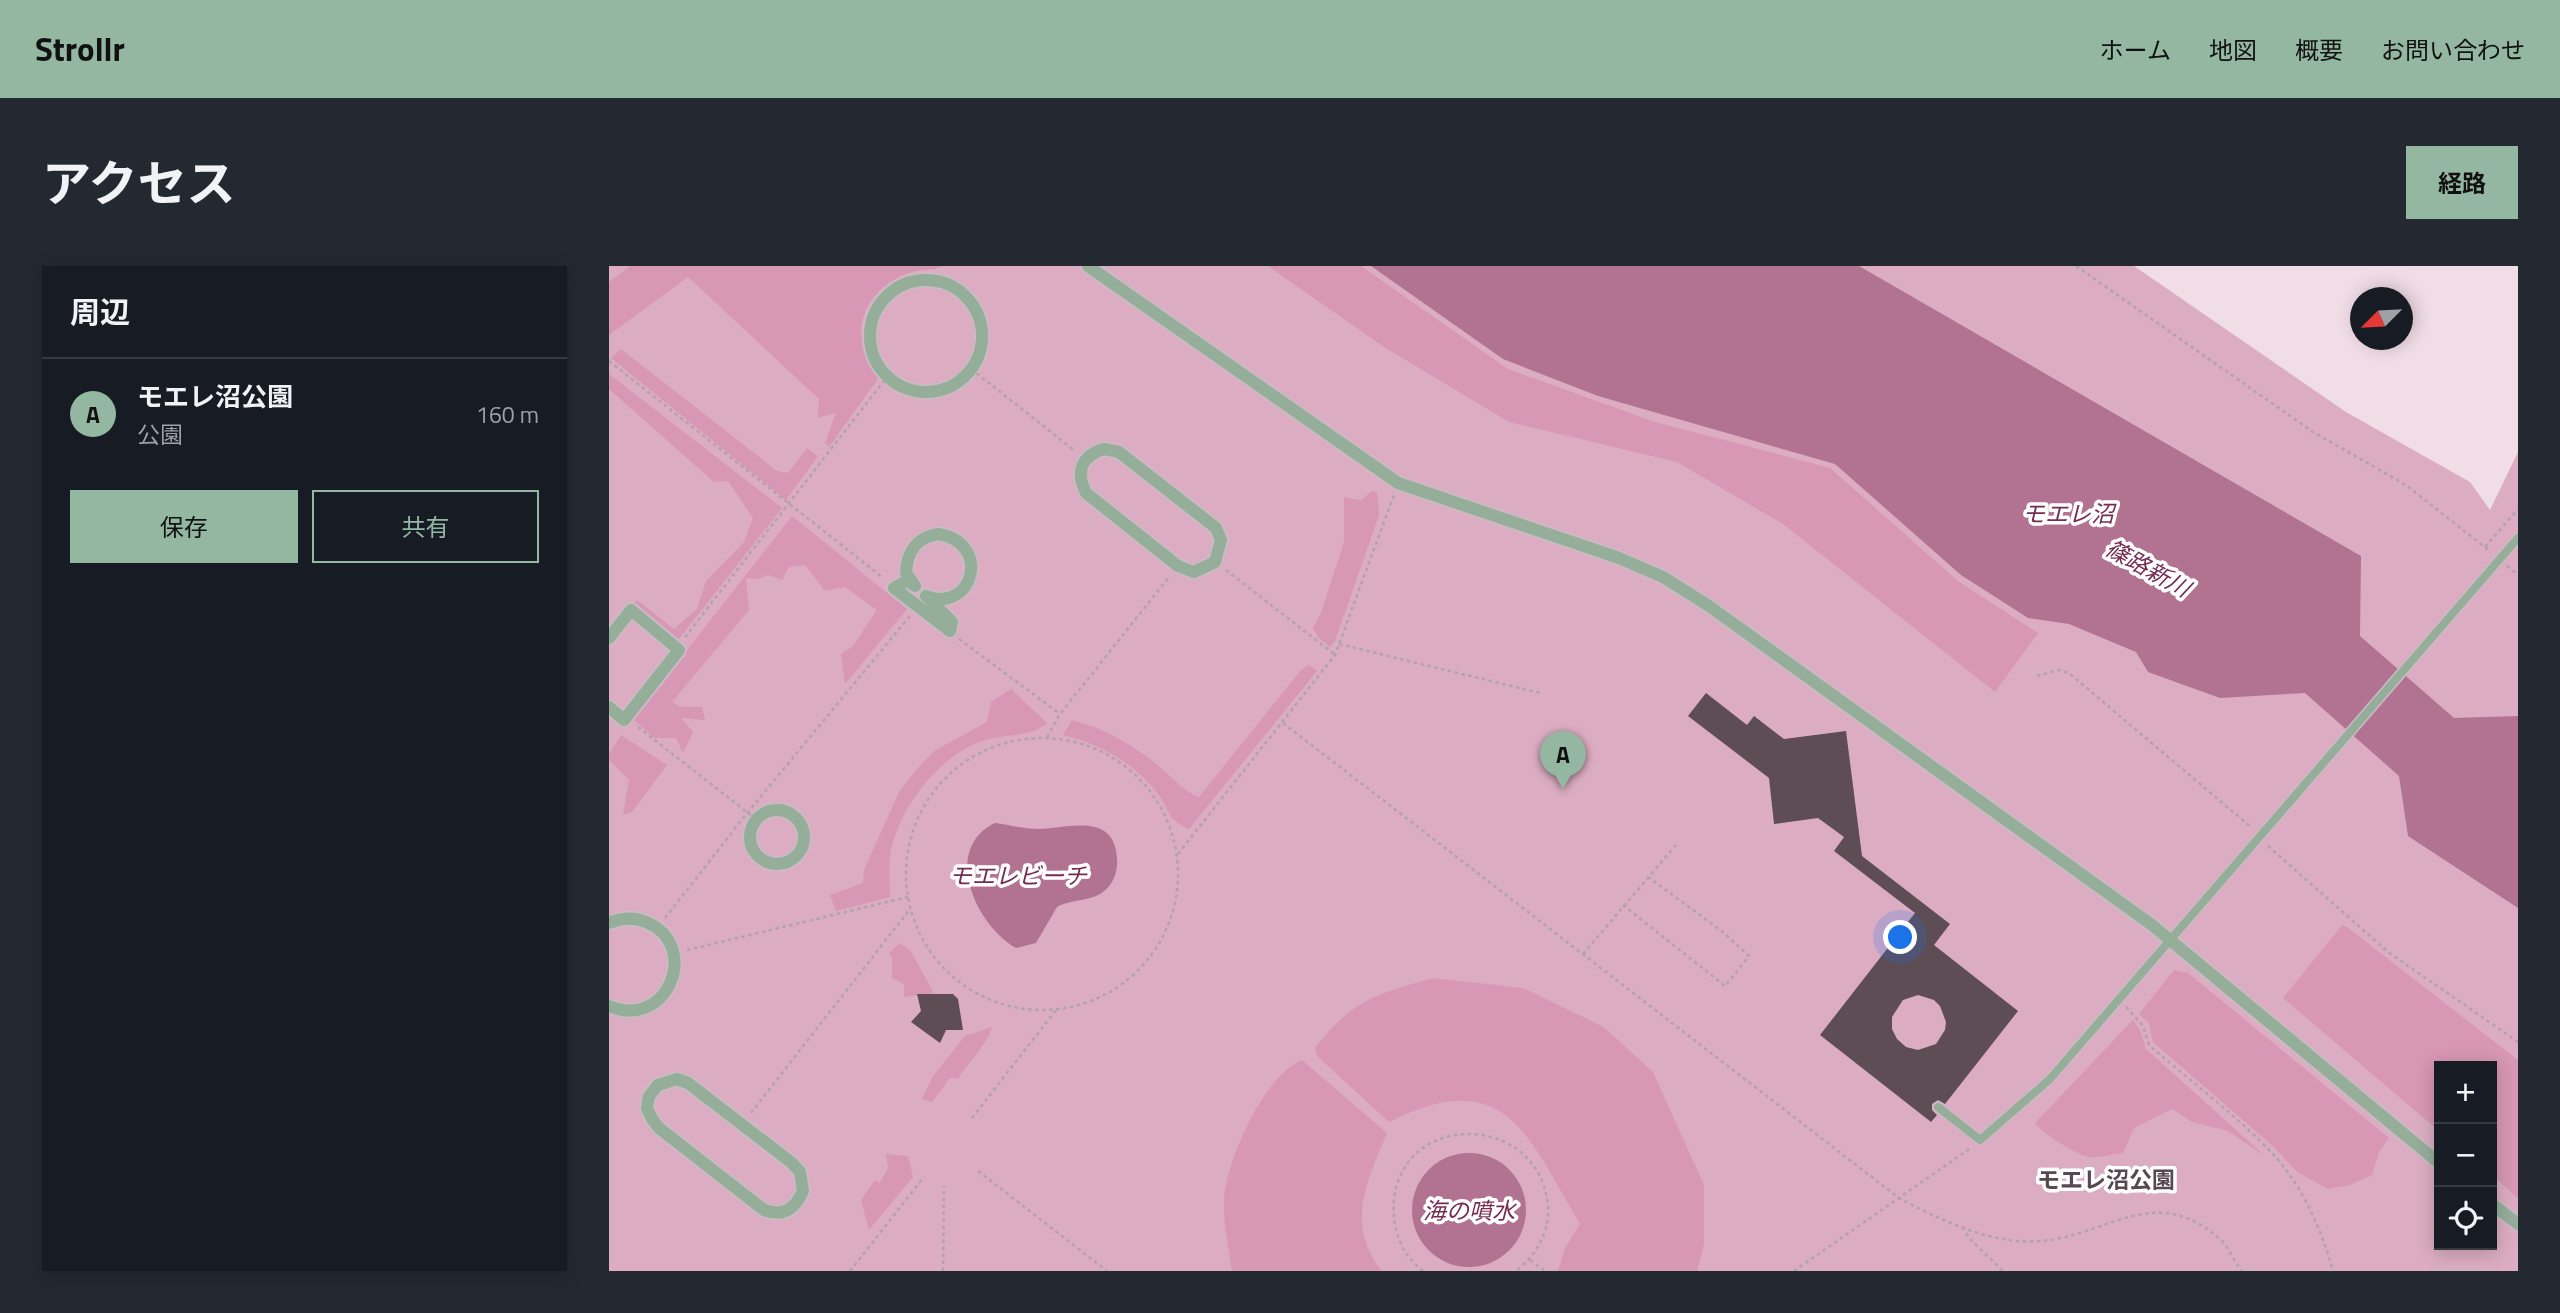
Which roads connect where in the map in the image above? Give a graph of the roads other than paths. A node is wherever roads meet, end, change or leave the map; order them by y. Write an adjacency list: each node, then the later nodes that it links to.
1 (1088, 266): 10 (street)
2 (887, 377): 2 (street)
3 (2518, 538): 10 (lane)
4 (1178, 566): 4 (street)
5 (950, 631): 5 (street)
6 (609, 638): 7 (street)
7 (609, 708)
8 (752, 816): 8 (street)
9 (609, 923): 11 (street)
10 (2171, 940): 12 (lane); 14 (street)
11 (609, 1006)
12 (1938, 1107)
13 (742, 1124): 13 (street)
14 (2434, 1159)
15 (2497, 1208): 16 (street)
16 (2518, 1224)

